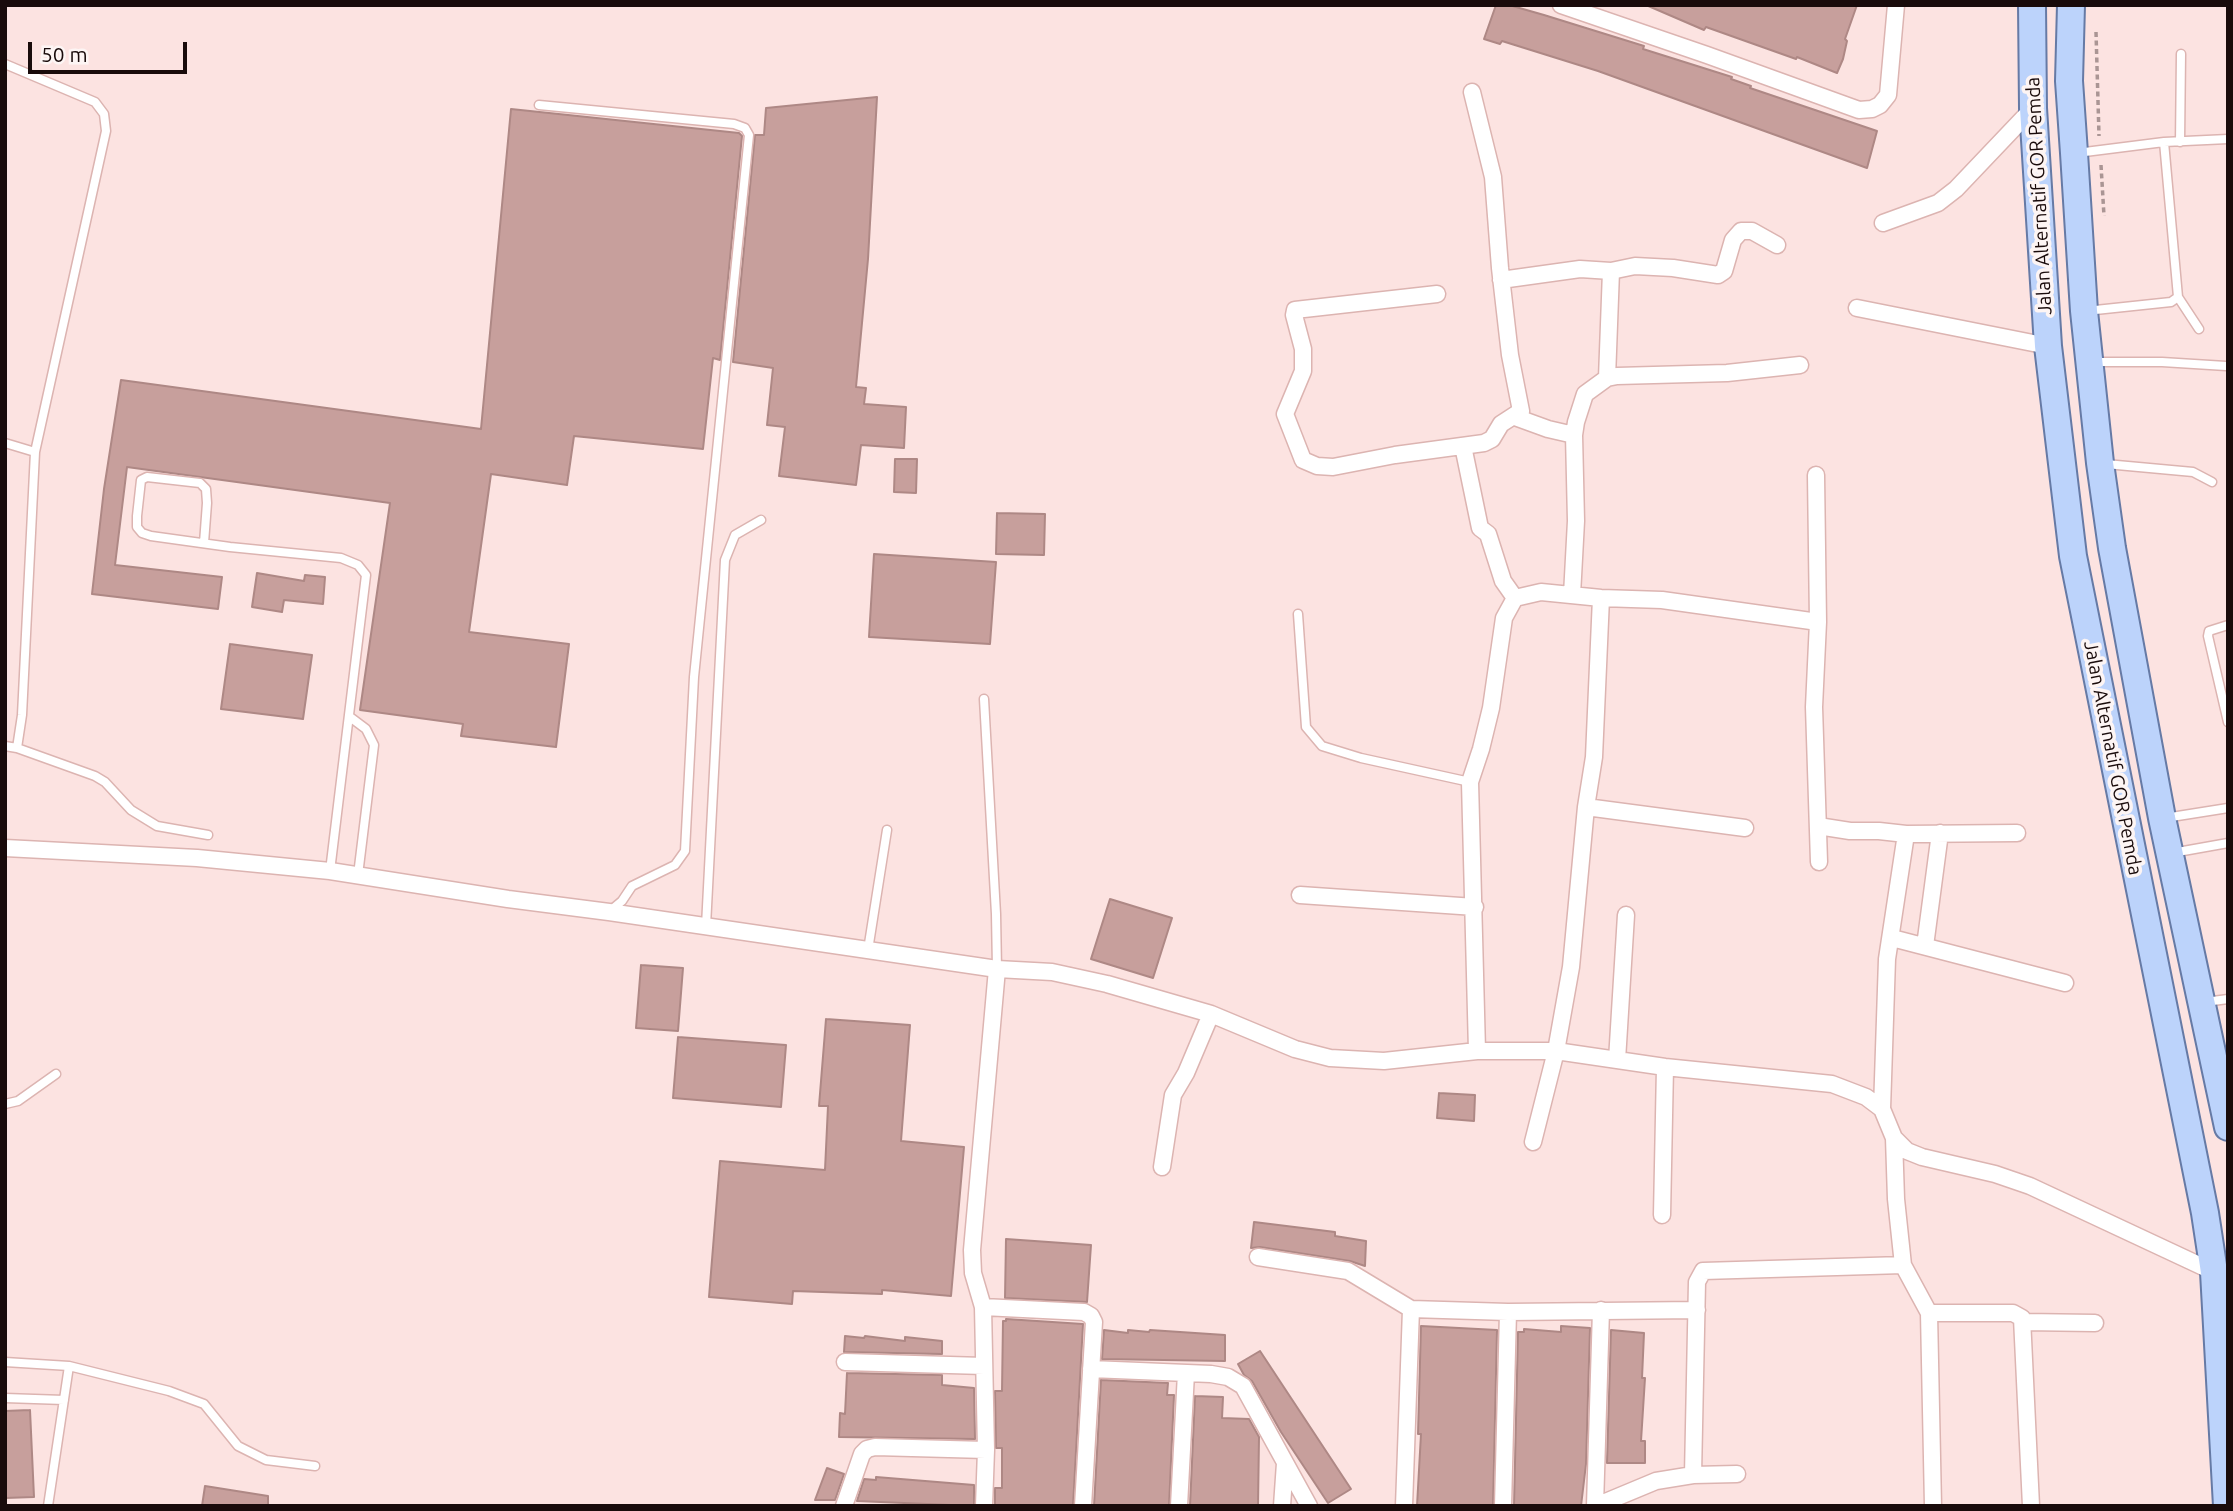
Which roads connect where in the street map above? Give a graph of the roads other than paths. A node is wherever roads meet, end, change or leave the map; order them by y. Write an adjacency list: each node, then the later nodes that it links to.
1 (1561, 5): 2 (street)
2 (1896, 5)
3 (2032, 5): 9 (main road, Jalan Alternatif GOR Pemda)
4 (2071, 5): 13 (main road, Jalan Alternatif GOR Pemda)
5 (2181, 54): 12 (lane)
6 (5, 64): 32 (lane)
7 (1472, 92): 17 (street)
8 (539, 105): 68 (lane)
9 (2033, 107): 14 (street); 23 (main road, Jalan Alternatif GOR Pemda)
10 (2228, 139): 12 (lane)
11 (2164, 142): 12 (lane); 13 (lane); 19 (lane)
12 (2180, 142)
13 (2074, 153): 21 (main road, Jalan Alternatif GOR Pemda)
14 (1883, 223)
15 (1777, 246): 16 (street)
16 (1611, 271): 17 (street); 27 (street)
17 (1501, 280): 28 (street)
18 (1437, 295): 31 (street)
19 (2178, 297): 21 (lane); 22 (lane)
20 (1857, 308): 23 (street)
21 (2084, 311): 24 (main road, Jalan Alternatif GOR Pemda)
22 (2199, 329)
23 (2048, 346): 93 (main road, Jalan Alternatif GOR Pemda)
24 (2090, 362): 26 (lane); 33 (main road, Jalan Alternatif GOR Pemda)
25 (1800, 365): 27 (street)
26 (2226, 366)
27 (1607, 378): 29 (street)
28 (1515, 417): 29 (street); 31 (street)
29 (1574, 435): 38 (street)
30 (5, 443): 32 (lane)
31 (1463, 446): 39 (street)
32 (35, 452): 48 (lane)
33 (2100, 463): 35 (lane); 52 (main road, Jalan Alternatif GOR Pemda)
34 (1816, 475): 42 (street)
35 (2212, 482)
36 (761, 520): 70 (lane)
37 (204, 543): 37 (lane); 45 (lane)
38 (1572, 595): 39 (street); 40 (street)
39 (1515, 598): 49 (street)
40 (1601, 598): 42 (street); 50 (street)
41 (1298, 614): 49 (lane)
42 (1818, 622): 53 (street)
43 (2228, 625): 46 (lane)
44 (984, 699): 74 (lane)
45 (350, 717): 64 (lane); 65 (lane)
46 (2228, 722)
47 (5, 746): 48 (lane)
48 (17, 748): 59 (lane)
49 (1470, 782): 67 (street)
50 (1586, 807): 54 (street); 80 (street)
51 (2228, 808): 52 (lane)
52 (2162, 818): 62 (main road, Jalan Alternatif GOR Pemda)
53 (1818, 826): 57 (street); 63 (street)
54 (1745, 828)
55 (887, 830): 73 (lane)
56 (2017, 833): 58 (street)
57 (1906, 834): 58 (street); 71 (street)
58 (1940, 834): 72 (street)
59 (208, 835)
60 (2228, 842): 62 (lane)
61 (5, 848): 64 (street)
62 (2170, 853): 77 (main road, Jalan Alternatif GOR Pemda)
63 (1819, 862)
64 (330, 871): 65 (street)
65 (358, 876): 68 (street)
66 (1300, 895): 67 (street)
67 (1475, 907): 79 (street)
68 (609, 912): 70 (street)
69 (1626, 915): 81 (street)
70 (706, 926): 73 (street)
71 (1892, 938): 72 (street); 85 (street)
72 (1925, 946): 75 (street)
73 (868, 950): 74 (street)
74 (997, 969): 78 (street); 94 (street)
75 (2065, 983)
76 (2228, 999): 77 (lane)
77 (2202, 1003): 86 (main road, Jalan Alternatif GOR Pemda)
78 (1211, 1014): 79 (street); 89 (street)
79 (1477, 1051): 80 (street)
80 (1556, 1051): 81 (street); 88 (street)
81 (1617, 1060): 82 (street)
82 (1665, 1067): 85 (street); 90 (street)
83 (55, 1073): 84 (lane)
84 (5, 1104)
85 (1882, 1109): 87 (street)
86 (2228, 1127)
87 (1894, 1138): 92 (street); 93 (street)
88 (1533, 1142)
89 (1162, 1167)
90 (1662, 1215)
91 (1258, 1256): 95 (street)
92 (1903, 1265): 97 (street); 99 (street)
93 (2214, 1272): 127 (main road, Jalan Alternatif GOR Pemda)
94 (983, 1307): 105 (street); 106 (street)
95 (1411, 1309): 98 (street); 122 (street)
96 (1601, 1310): 97 (street); 98 (street); 124 (street)
97 (1697, 1310): 114 (street)
98 (1508, 1312): 123 (street)
99 (1929, 1313): 100 (street); 125 (street)
100 (2024, 1322): 101 (street); 126 (street)
101 (2095, 1324)
102 (5, 1362): 104 (lane)
103 (845, 1362): 105 (street)
104 (69, 1366): 109 (lane); 112 (lane)
105 (984, 1366): 110 (street)
106 (1091, 1369): 107 (street); 118 (street)
107 (1186, 1373): 111 (street); 119 (street)
108 (5, 1398): 109 (lane)
109 (64, 1400): 115 (lane)
110 (986, 1450): 116 (street); 117 (street)
111 (1285, 1463): 120 (street); 121 (street)
112 (316, 1466)
113 (1737, 1474): 114 (street)
114 (1693, 1475): 124 (street)
115 (48, 1506)
116 (844, 1506)
117 (984, 1506)
118 (1083, 1506)
119 (1180, 1506)
120 (1282, 1506)
121 (1309, 1506)
122 (1404, 1506)
123 (1503, 1506)
124 (1596, 1506)
125 (1933, 1506)
126 (2031, 1506)
127 (2227, 1506)

